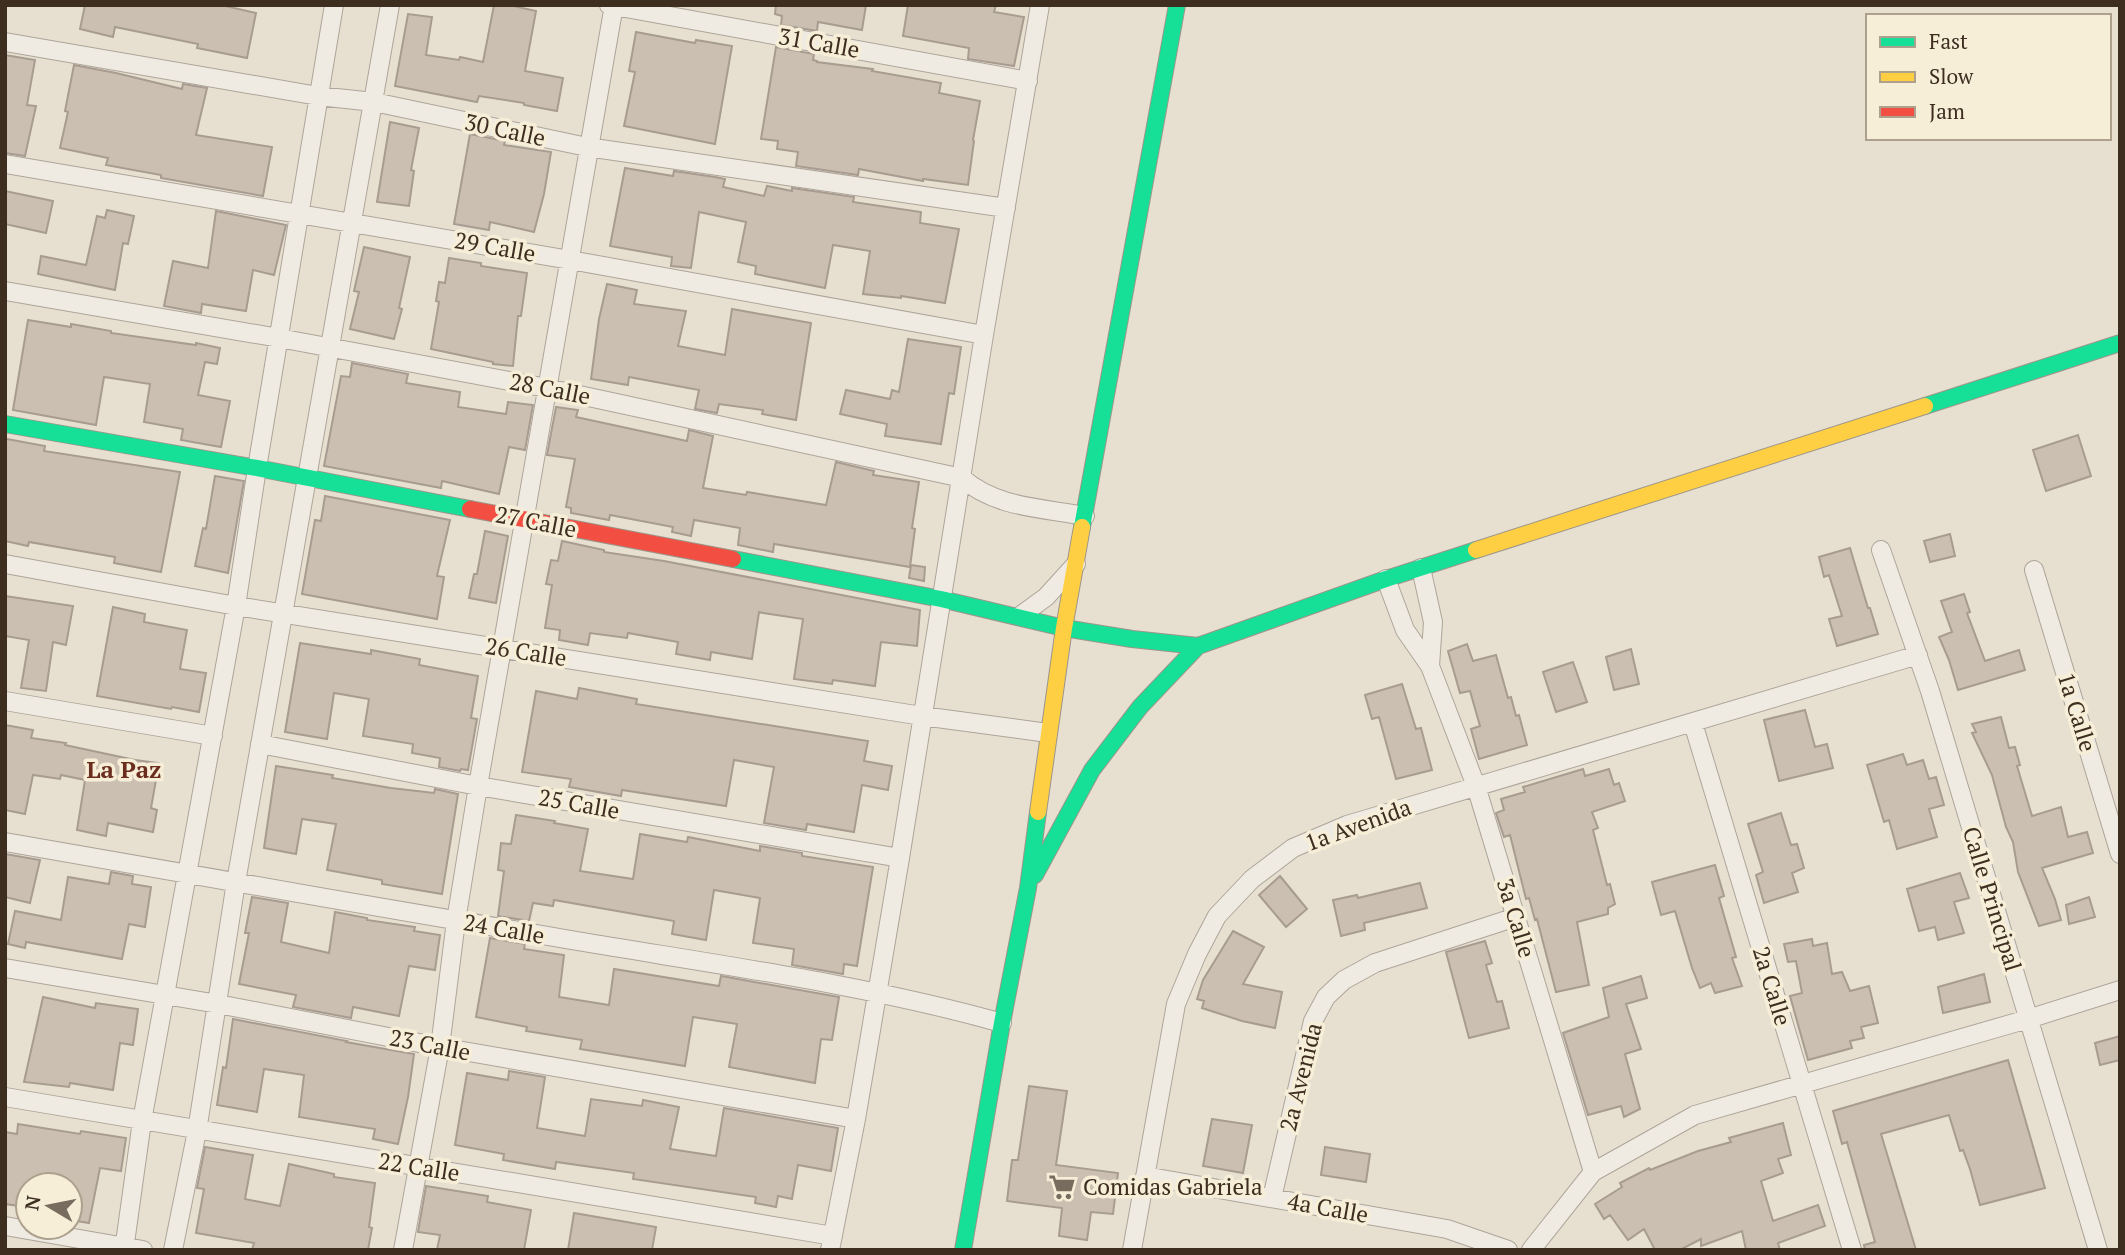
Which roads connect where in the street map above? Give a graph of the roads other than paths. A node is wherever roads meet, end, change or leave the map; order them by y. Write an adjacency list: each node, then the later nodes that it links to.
1 (334, 5): 8 (street)
2 (390, 5): 9 (street)
3 (612, 5): 7 (street, 31 Calle); 10 (street)
4 (1040, 5): 7 (street)
5 (1177, 5): 26 (street)
6 (5, 42): 8 (street, 30 Calle)
7 (1028, 81): 12 (street)
8 (318, 96): 9 (street, 30 Calle); 13 (street)
9 (374, 103): 10 (street, 30 Calle); 14 (street)
10 (587, 148): 12 (street, 30 Calle); 15 (street)
11 (5, 164): 13 (street, 29 Calle)
12 (1006, 208): 17 (street)
13 (299, 213): 14 (street, 29 Calle); 18 (street)
14 (353, 222): 15 (street, 29 Calle); 20 (street)
15 (570, 260): 17 (street, 29 Calle); 21 (street)
16 (5, 291): 18 (street, 28 Calle)
17 (984, 335): 25 (street)
18 (279, 338): 20 (street, 28 Calle); 23 (street)
19 (2120, 344): 31 (street)
20 (330, 348): 21 (street, 28 Calle); 24 (street)
21 (547, 388): 25 (street, 28 Calle); 27 (street)
22 (5, 424): 23 (street, 27 Calle)
23 (257, 468): 24 (street, 27 Calle); 35 (street)
24 (308, 478): 27 (street, 27 Calle); 36 (street)
25 (962, 478): 26 (street, 28 Calle); 34 (street)
26 (1085, 516): 30 (street)
27 (525, 520): 34 (street, 27 Calle); 40 (street)
28 (1881, 550): 41 (street, Calle Principal)
29 (5, 564): 35 (street, 26 Calle)
30 (1076, 564): 37 (street); 38 (street)
31 (1421, 568): 33 (street); 42 (street, 3a Calle)
32 (2034, 570): 52 (street, 1a Calle)
33 (1386, 579): 39 (street); 42 (street, 3a Calle)
34 (941, 599): 37 (street, 27 Calle); 44 (street)
35 (236, 606): 36 (street, 26 Calle); 47 (street)
36 (283, 614): 40 (street, 26 Calle); 48 (street)
37 (1020, 616): 38 (street, 27 Calle)
38 (1064, 628): 39 (street, 27 Calle); 46 (street)
39 (1198, 646): 56 (street)
40 (502, 649): 44 (street, 26 Calle); 49 (street)
41 (1918, 655): 45 (street, 1a Avenida); 64 (street, Calle Principal)
42 (1430, 666): 50 (street, 3a Calle)
43 (5, 701): 47 (street)
44 (922, 716): 46 (street, 26 Calle); 53 (street)
45 (1693, 723): 50 (street, 1a Avenida); 67 (street, 2a Calle)
46 (1048, 733): 56 (street)
47 (213, 736): 54 (street)
48 (260, 744): 49 (street, 25 Calle); 55 (street)
49 (478, 786): 53 (street, 25 Calle); 58 (street)
50 (1476, 786): 57 (street, 3a Calle); 74 (street, 1a Avenida)
51 (5, 842): 54 (street, 24 Calle)
52 (2120, 854)
53 (900, 859): 61 (street)
54 (187, 874): 55 (street, 24 Calle); 62 (street)
55 (236, 883): 58 (street, 24 Calle); 63 (street)
56 (1028, 888): 65 (street)
57 (1516, 917): 73 (street, 3a Calle); 75 (street, 2a Avenida)
58 (456, 921): 61 (street, 24 Calle); 66 (street)
59 (5, 968): 62 (street, 23 Calle)
60 (2120, 990): 64 (street)
61 (877, 992): 65 (street, 24 Calle); 69 (street)
62 (164, 996): 63 (street, 23 Calle); 70 (street)
63 (218, 1004): 66 (street, 23 Calle); 71 (street)
64 (2028, 1019): 67 (street); 87 (street, Calle Principal)
65 (1002, 1023): 82 (street)
66 (440, 1047): 69 (street, 23 Calle); 72 (street)
67 (1802, 1086): 73 (street); 86 (street, 2a Calle)
68 (5, 1097): 70 (street, 22 Calle)
69 (856, 1119): 77 (street)
70 (142, 1121): 71 (street, 22 Calle); 78 (street)
71 (197, 1131): 72 (street, 22 Calle); 80 (street)
72 (419, 1166): 77 (street, 22 Calle); 81 (street)
73 (1593, 1172): 85 (street)
74 (1145, 1176): 75 (street, 4a Calle); 83 (street, 1a Avenida)
75 (1272, 1198): 84 (street, 4a Calle)
76 (5, 1226): 78 (street)
77 (831, 1243)
78 (125, 1248): 79 (street)
79 (144, 1250)
80 (173, 1250)
81 (403, 1250)
82 (963, 1250)
83 (1132, 1250)
84 (1508, 1250)
85 (1531, 1250)
86 (1852, 1250)
87 (2098, 1250)

